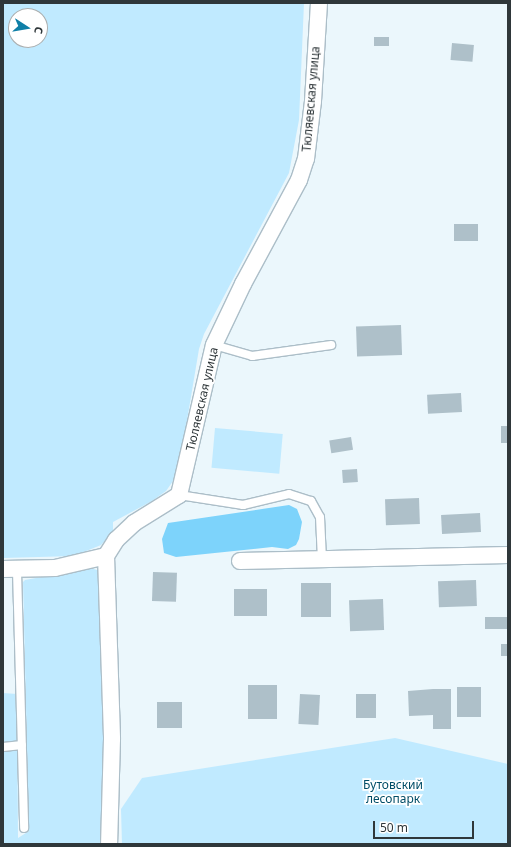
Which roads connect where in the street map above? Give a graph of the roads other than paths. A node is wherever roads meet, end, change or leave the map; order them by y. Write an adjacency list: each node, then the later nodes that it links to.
1 (318, 3): 2 (street, Тюляевская улица)
2 (214, 345): 3 (lane); 4 (street, Тюляевская улица)
3 (331, 345)
4 (179, 495): 6 (street); 7 (lane)
5 (508, 555): 7 (street)
6 (106, 556): 9 (street); 13 (street)
7 (322, 559): 8 (street)
8 (240, 561)
9 (10, 570): 10 (lane)
10 (22, 745): 11 (lane); 12 (lane)
11 (3, 747)
12 (24, 828)
13 (109, 844)

